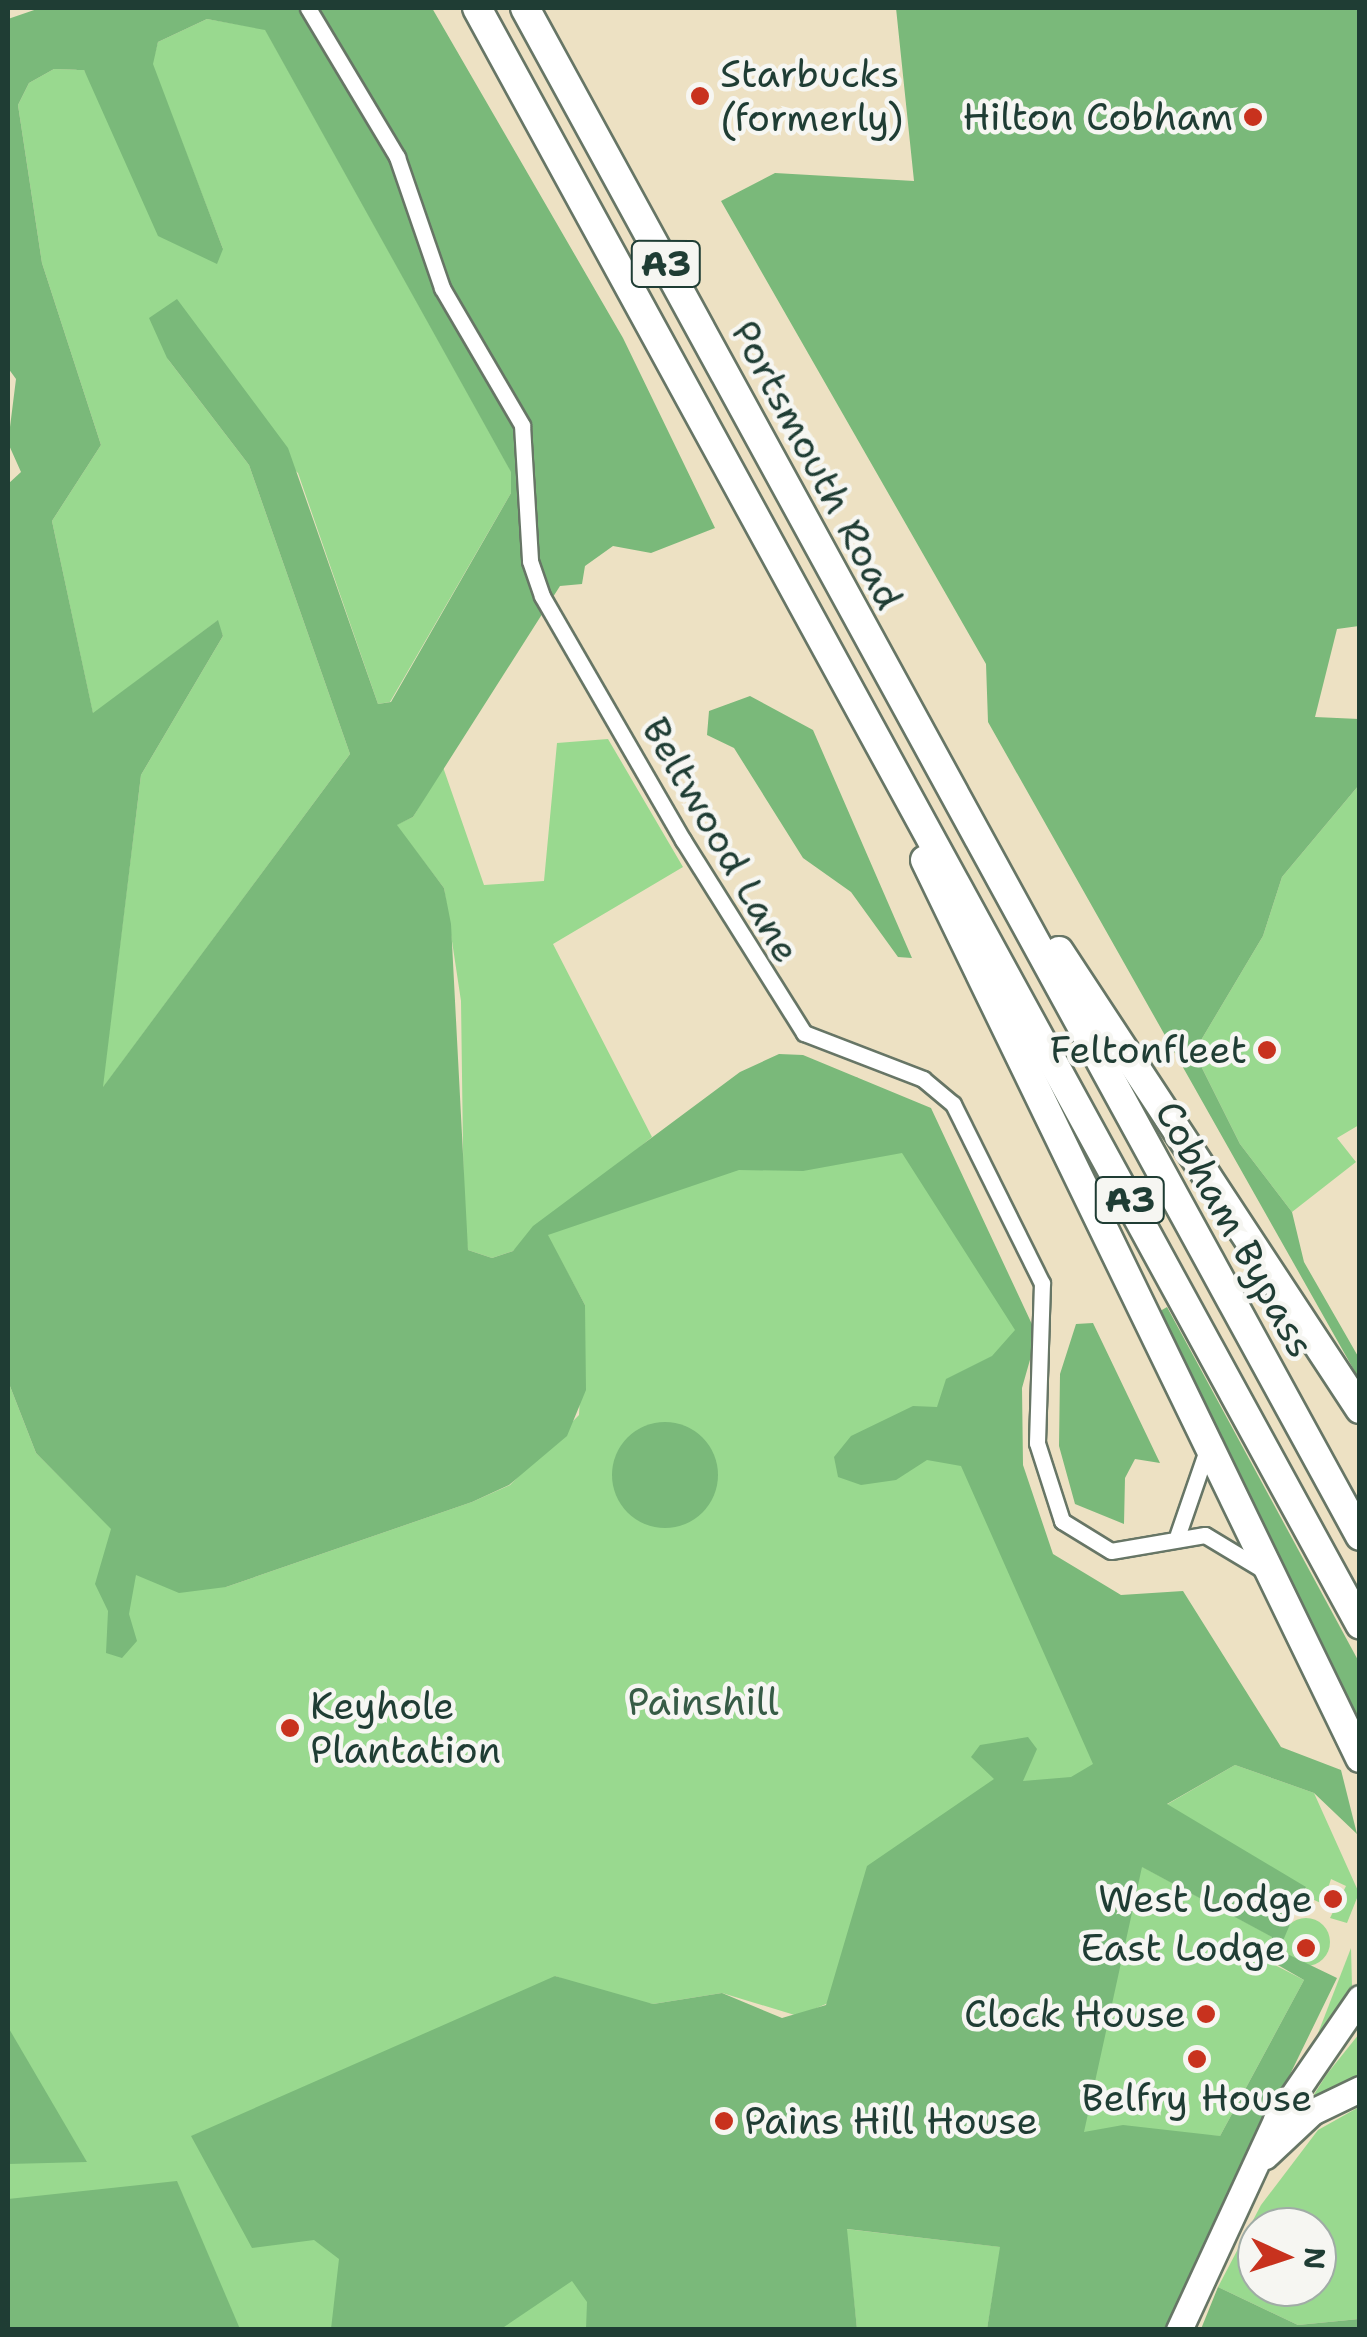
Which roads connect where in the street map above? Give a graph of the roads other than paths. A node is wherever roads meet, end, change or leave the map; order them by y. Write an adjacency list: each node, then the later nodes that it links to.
1 (308, 8): 8 (street, Beltwood Lane)
2 (477, 8): 4 (highway, Portsmouth Road / A3)
3 (525, 8): 5 (highway, Portsmouth Road / A3)
4 (897, 778): 7 (highway); 11 (highway, Cobham Bypass / A3)
5 (958, 800): 6 (highway); 9 (highway, Cobham Bypass / A3)
6 (1360, 1409)
7 (1207, 1450): 8 (street); 10 (highway)
8 (1178, 1534): 10 (street, Beltwood Lane)
9 (1360, 1536)
10 (1271, 1575): 12 (highway)
11 (1360, 1624)
12 (1360, 1758)
13 (1360, 1998): 15 (main road)
14 (1360, 2090): 15 (main road)
15 (1265, 2156): 16 (main road)
16 (1179, 2330)

